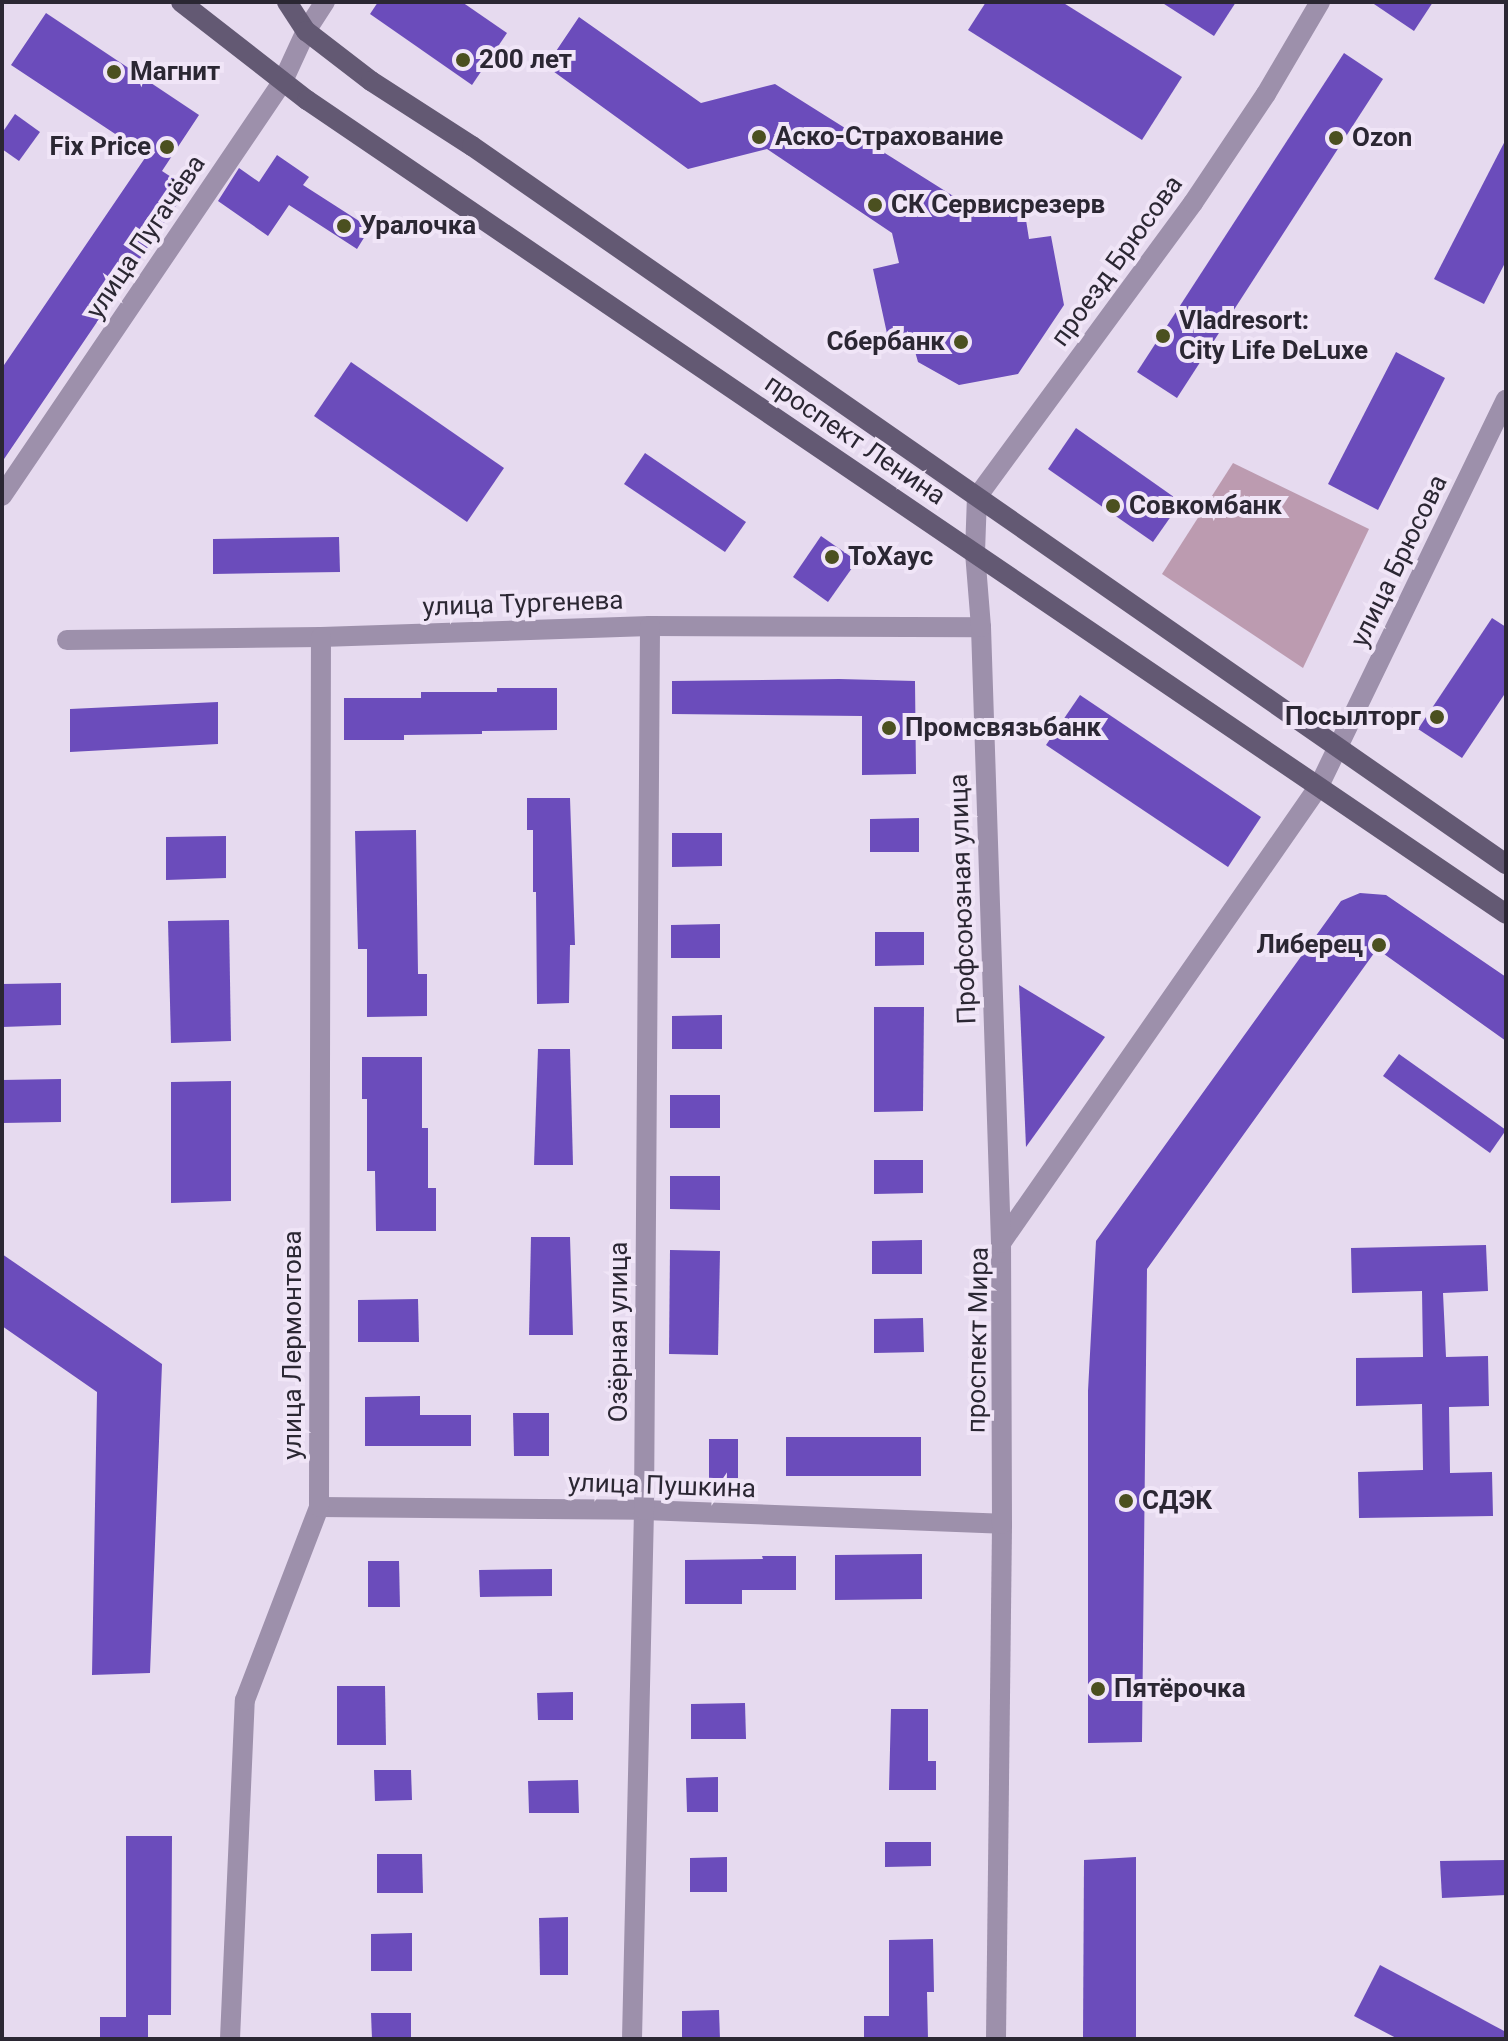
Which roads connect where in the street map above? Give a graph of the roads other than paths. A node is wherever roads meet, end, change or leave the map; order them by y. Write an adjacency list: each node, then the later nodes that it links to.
1 (181, 2): 6 (main road, проспект Ленина)
2 (287, 2): 5 (main road, проспект Ленина)
3 (325, 2): 5 (street, улица Пугачёва)
4 (1320, 2): 9 (street, проезд Брюсова)
5 (306, 31): 6 (street, улица Пугачёва); 9 (main road, проспект Ленина)
6 (283, 81): 8 (street, улица Пугачёва); 10 (main road, проспект Ленина)
7 (1506, 400): 15 (street, улица Брюсова)
8 (2, 496)
9 (977, 497): 10 (street); 15 (main road, проспект Ленина)
10 (975, 553): 12 (street, Профсоюзная улица); 16 (main road, проспект Ленина)
11 (650, 626): 12 (street, улица Тургенева); 13 (street, улица Тургенева); 21 (street, Озёрная улица)
12 (981, 627): 19 (street, Профсоюзная улица)
13 (321, 637): 14 (street, улица Тургенева); 20 (street, улица Лермонтова)
14 (67, 640)
15 (1338, 744): 16 (street, проспект Мира); 17 (main road, проспект Ленина)
16 (1319, 786): 18 (main road, проспект Ленина); 19 (street, проспект Мира)
17 (1506, 864)
18 (1506, 914)
19 (1001, 1243): 22 (street, проспект Мира)
20 (319, 1507): 21 (street, улица Пушкина); 23 (street, улица Лермонтова)
21 (644, 1510): 22 (street, улица Пушкина); 24 (street, Озёрная улица)
22 (1002, 1524): 25 (street, проспект Мира)
23 (230, 2039)
24 (632, 2039)
25 (996, 2039)

